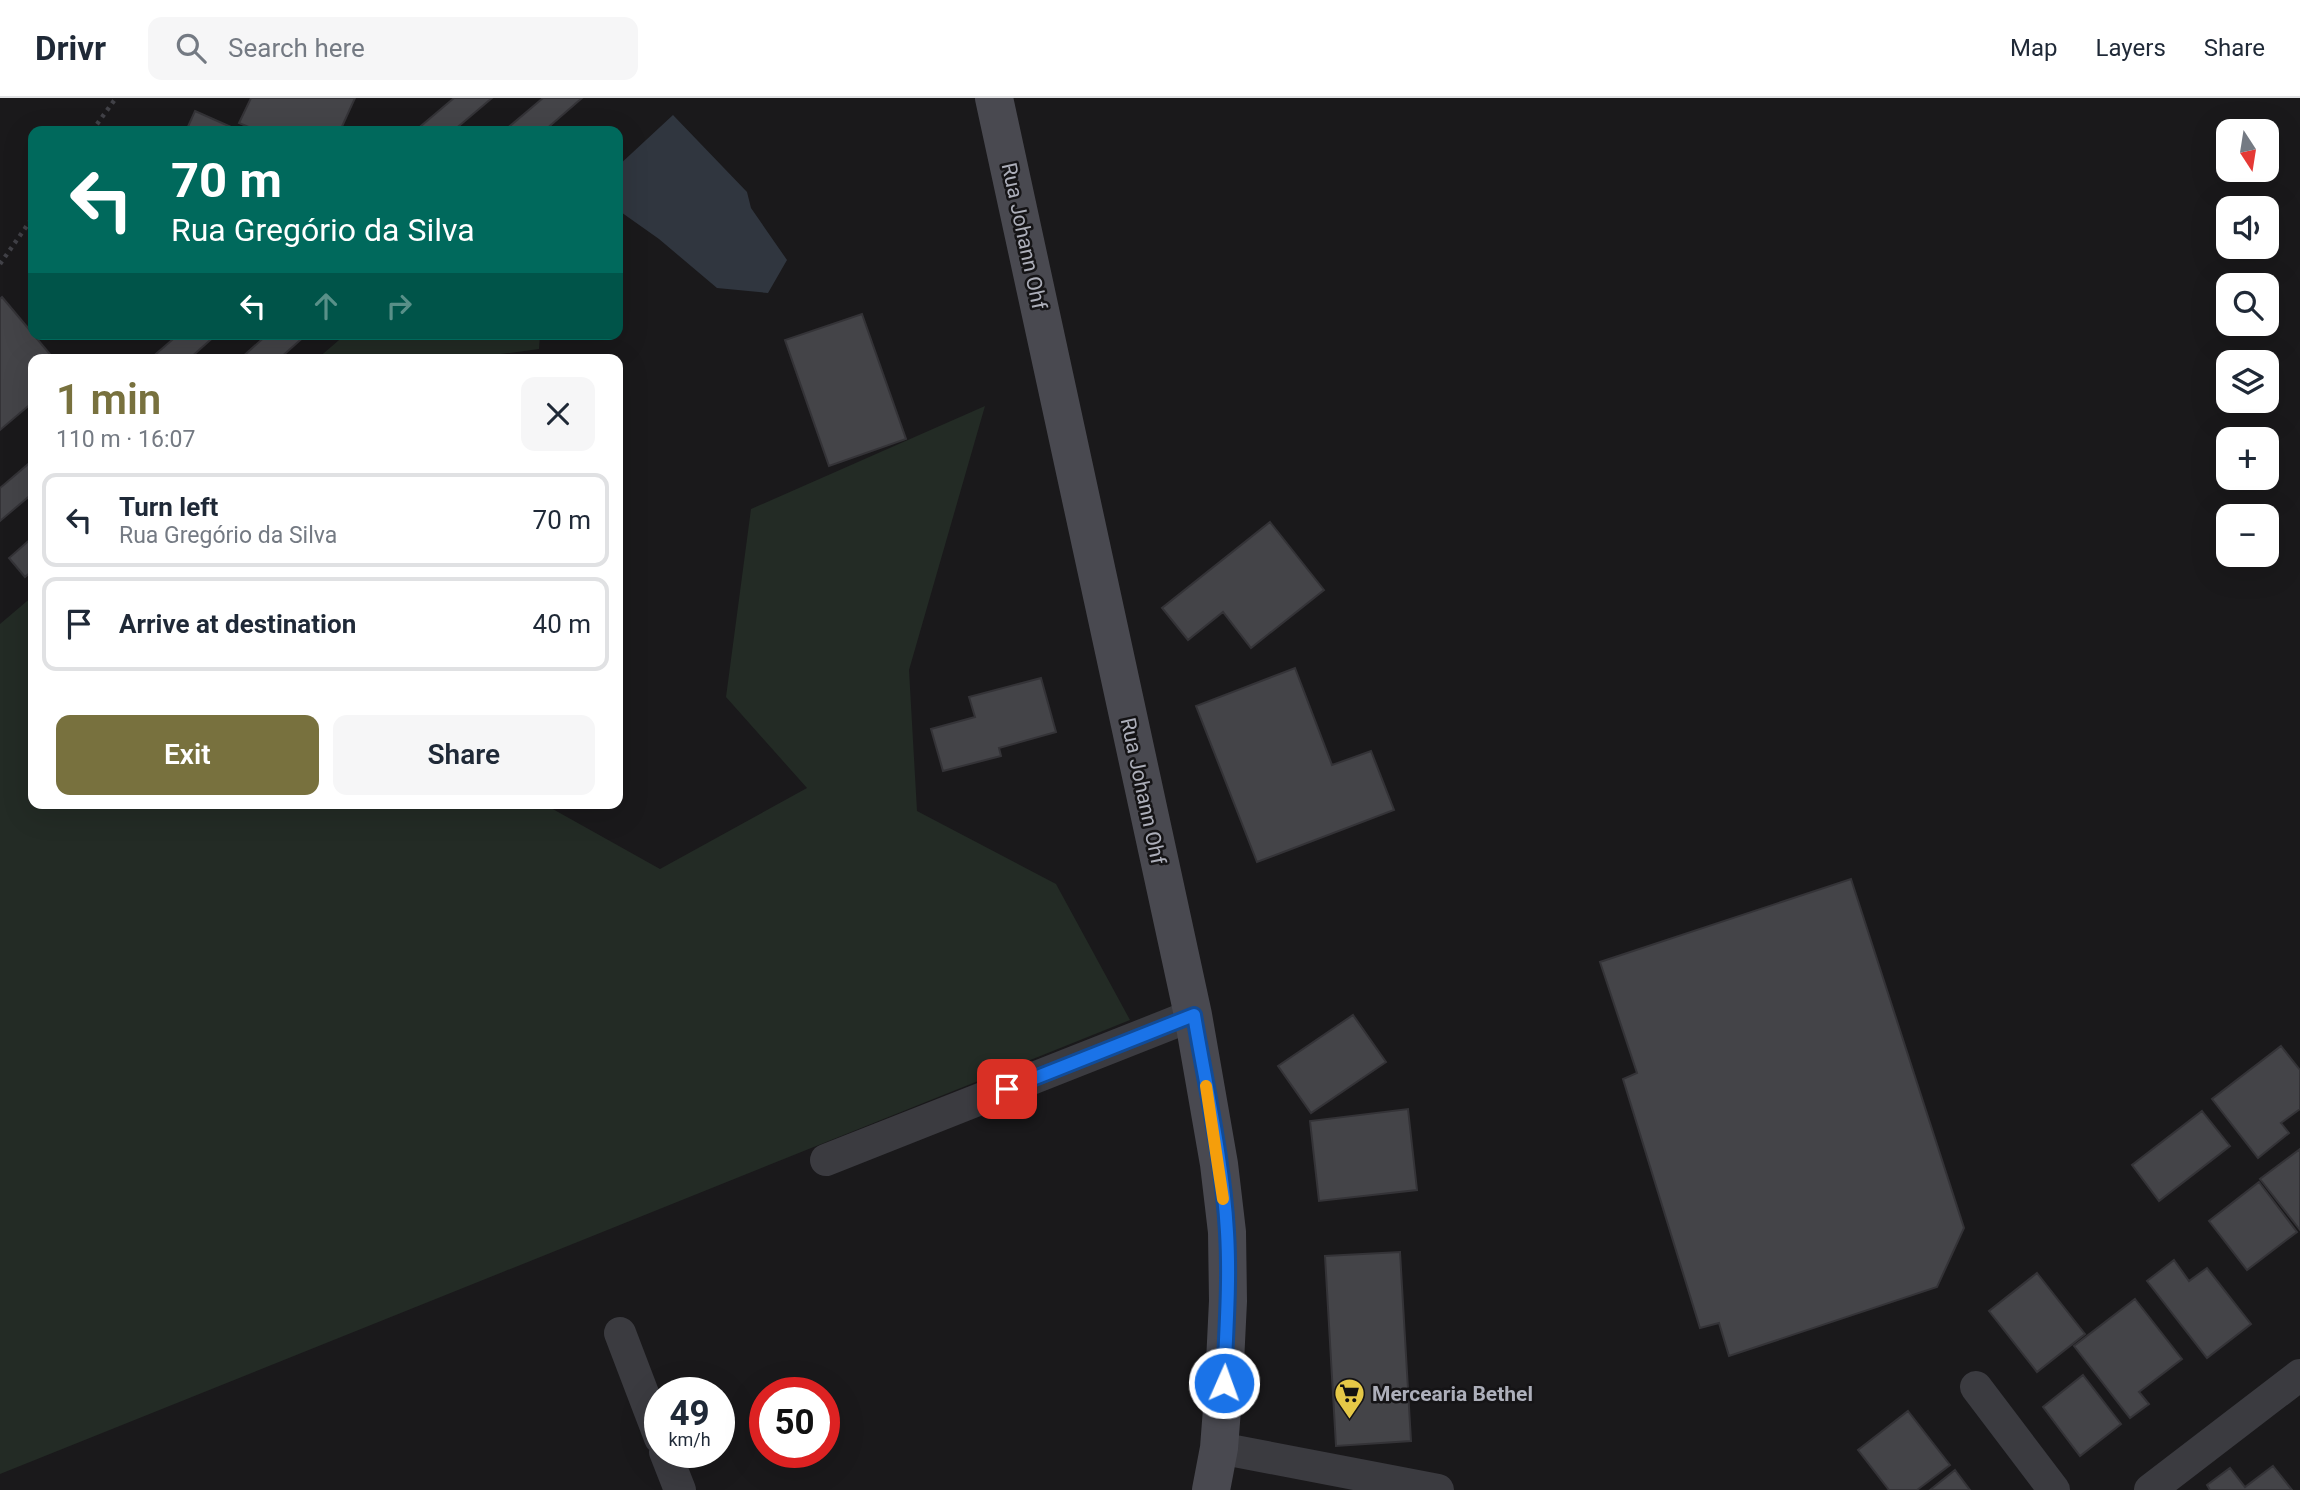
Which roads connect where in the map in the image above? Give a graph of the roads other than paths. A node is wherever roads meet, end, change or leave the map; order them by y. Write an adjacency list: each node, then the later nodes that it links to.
1 (994, 98): 2 (main road, Rua Johann Ohf)
2 (1194, 1015): 3 (street); 8 (main road, Rua Johann Ohf)
3 (826, 1160)
4 (620, 1333): 7 (street)
5 (1976, 1387): 13 (street)
6 (2296, 1388): 14 (street)
7 (644, 1396)
8 (1219, 1448): 11 (main road, Rua Johann Ohf); 12 (street)
9 (671, 1468): 10 (street)
10 (680, 1490)
11 (1211, 1490)
12 (1438, 1490)
13 (2054, 1490)
14 (2150, 1490)

